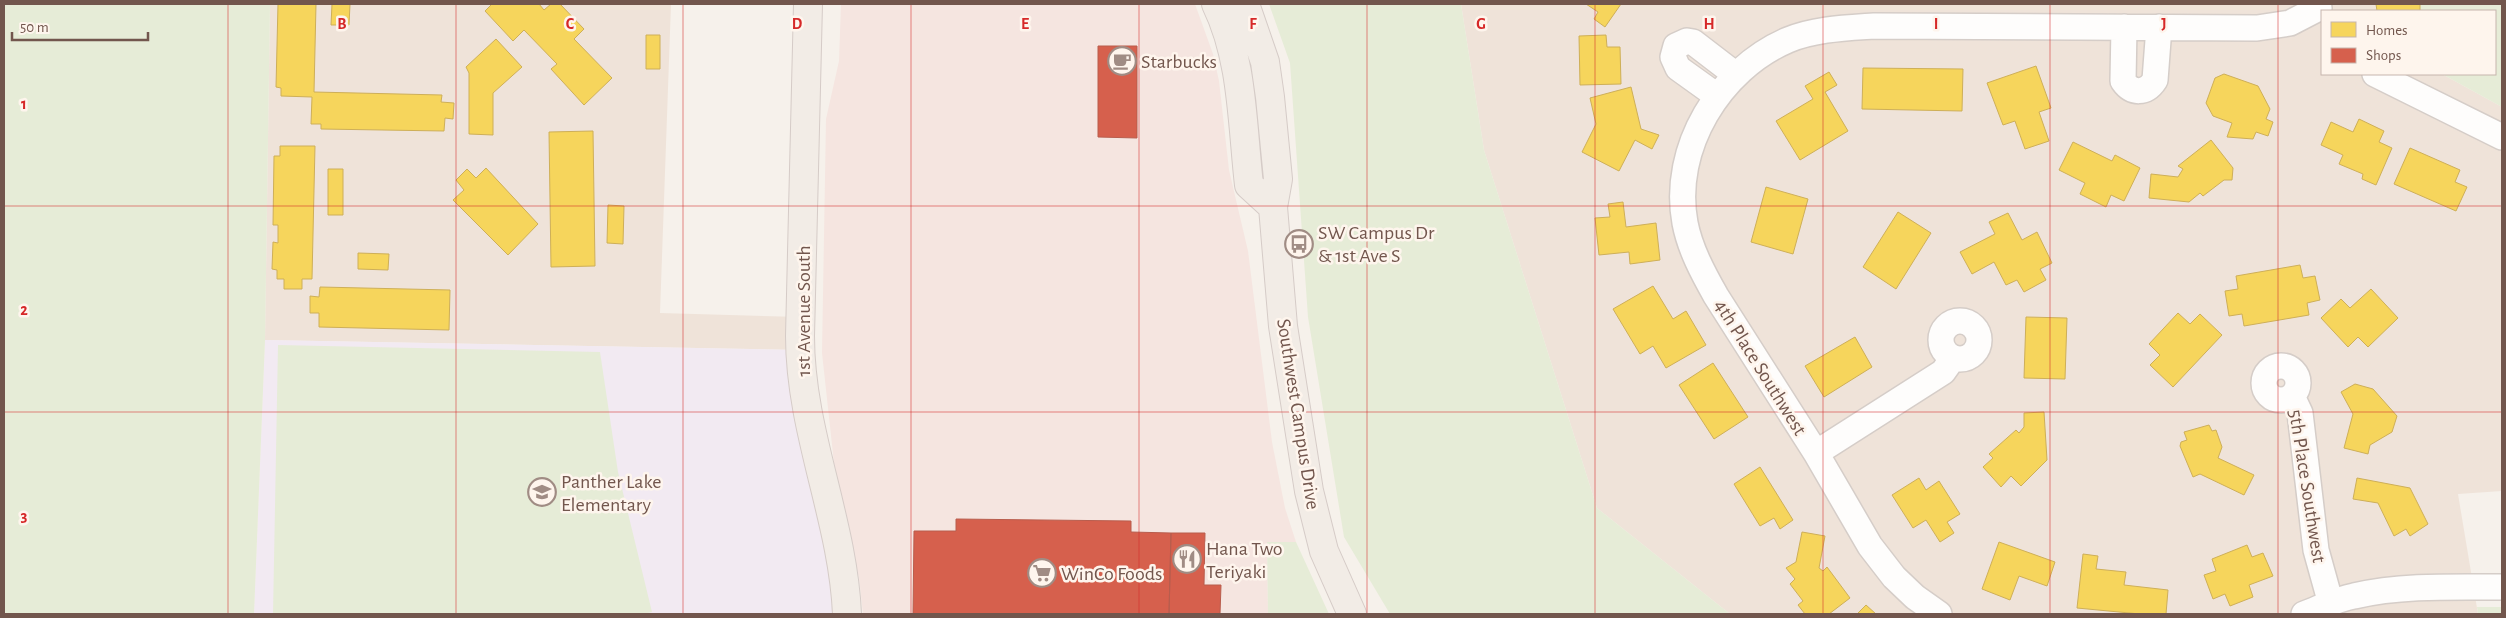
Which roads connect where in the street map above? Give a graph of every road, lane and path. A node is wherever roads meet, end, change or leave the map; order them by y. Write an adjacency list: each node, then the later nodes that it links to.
1 (808, 4): 15 (main road, 1st Avenue South)
2 (1216, 4): 9 (main road)
3 (1244, 4): 9 (main road, Southwest Campus Drive)
4 (2320, 9): 6 (street)
5 (2124, 27): 6 (street); 6 (street); 12 (street, 4th Place Southwest)
6 (2160, 27)
7 (2377, 75): 8 (street)
8 (2502, 137)
9 (1273, 207): 16 (main road, Southwest Campus Drive)
10 (1953, 358): 12 (street)
11 (2292, 396): 14 (street, 5th Place Southwest)
12 (1816, 453): 17 (street, 4th Place Southwest)
13 (2502, 587): 14 (street)
14 (2331, 604): 18 (street)
15 (846, 614)
16 (1352, 614)
17 (1939, 614)
18 (2304, 614)

